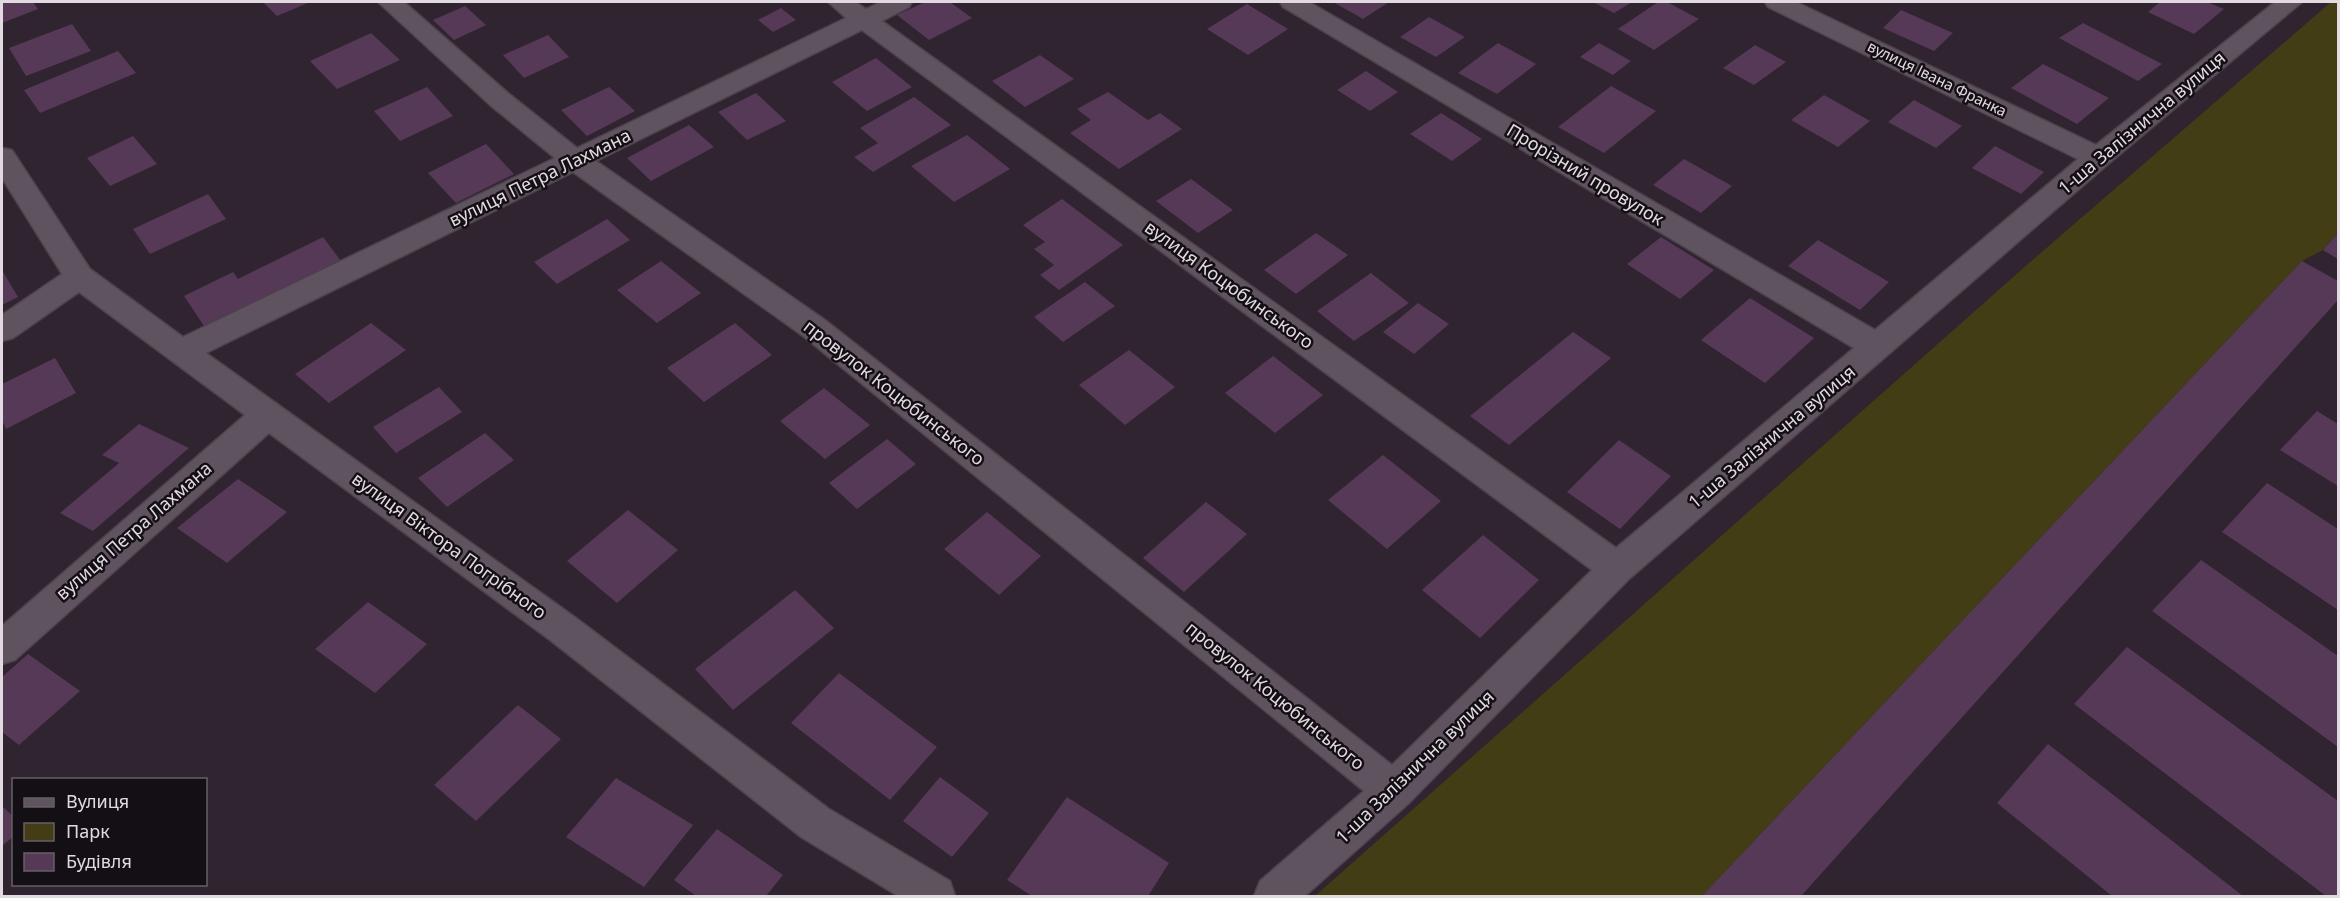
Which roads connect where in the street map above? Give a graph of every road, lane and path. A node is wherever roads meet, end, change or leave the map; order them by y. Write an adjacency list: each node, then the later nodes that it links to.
1 (390, 2): 10 (street, провулок Коцюбинського)
2 (840, 2): 7 (street, вулиця Коцюбинського)
3 (900, 2): 7 (street, вулиця Петра Лахмана)
4 (1292, 2): 13 (street, Прорізний провулок)
5 (1777, 2): 9 (street, вулиця Івана Франка)
6 (2289, 2): 9 (street, 1-ша Залізнична вулиця)
7 (864, 19): 10 (street, вулиця Петра Лахмана); 16 (street, вулиця Коцюбинського)
8 (2, 157): 11 (street, вулиця Віктора Погрібного)
9 (2098, 157): 13 (street, 1-ша Залізнична вулиця)
10 (576, 161): 14 (street, вулиця Петра Лахмана); 18 (street, провулок Коцюбинського)
11 (79, 277): 12 (street); 14 (street, вулиця Віктора Погрібного)
12 (2, 330)
13 (1878, 347): 16 (street, 1-ша Залізнична вулиця)
14 (180, 352): 15 (street, вулиця Віктора Погрібного)
15 (267, 415): 17 (street, вулиця Петра Лахмана); 19 (street, вулиця Віктора Погрібного)
16 (1617, 568): 18 (street, 1-ша Залізнична вулиця)
17 (2, 648)
18 (1394, 791): 20 (street, 1-ша Залізнична вулиця)
19 (935, 897)
20 (1275, 897)

